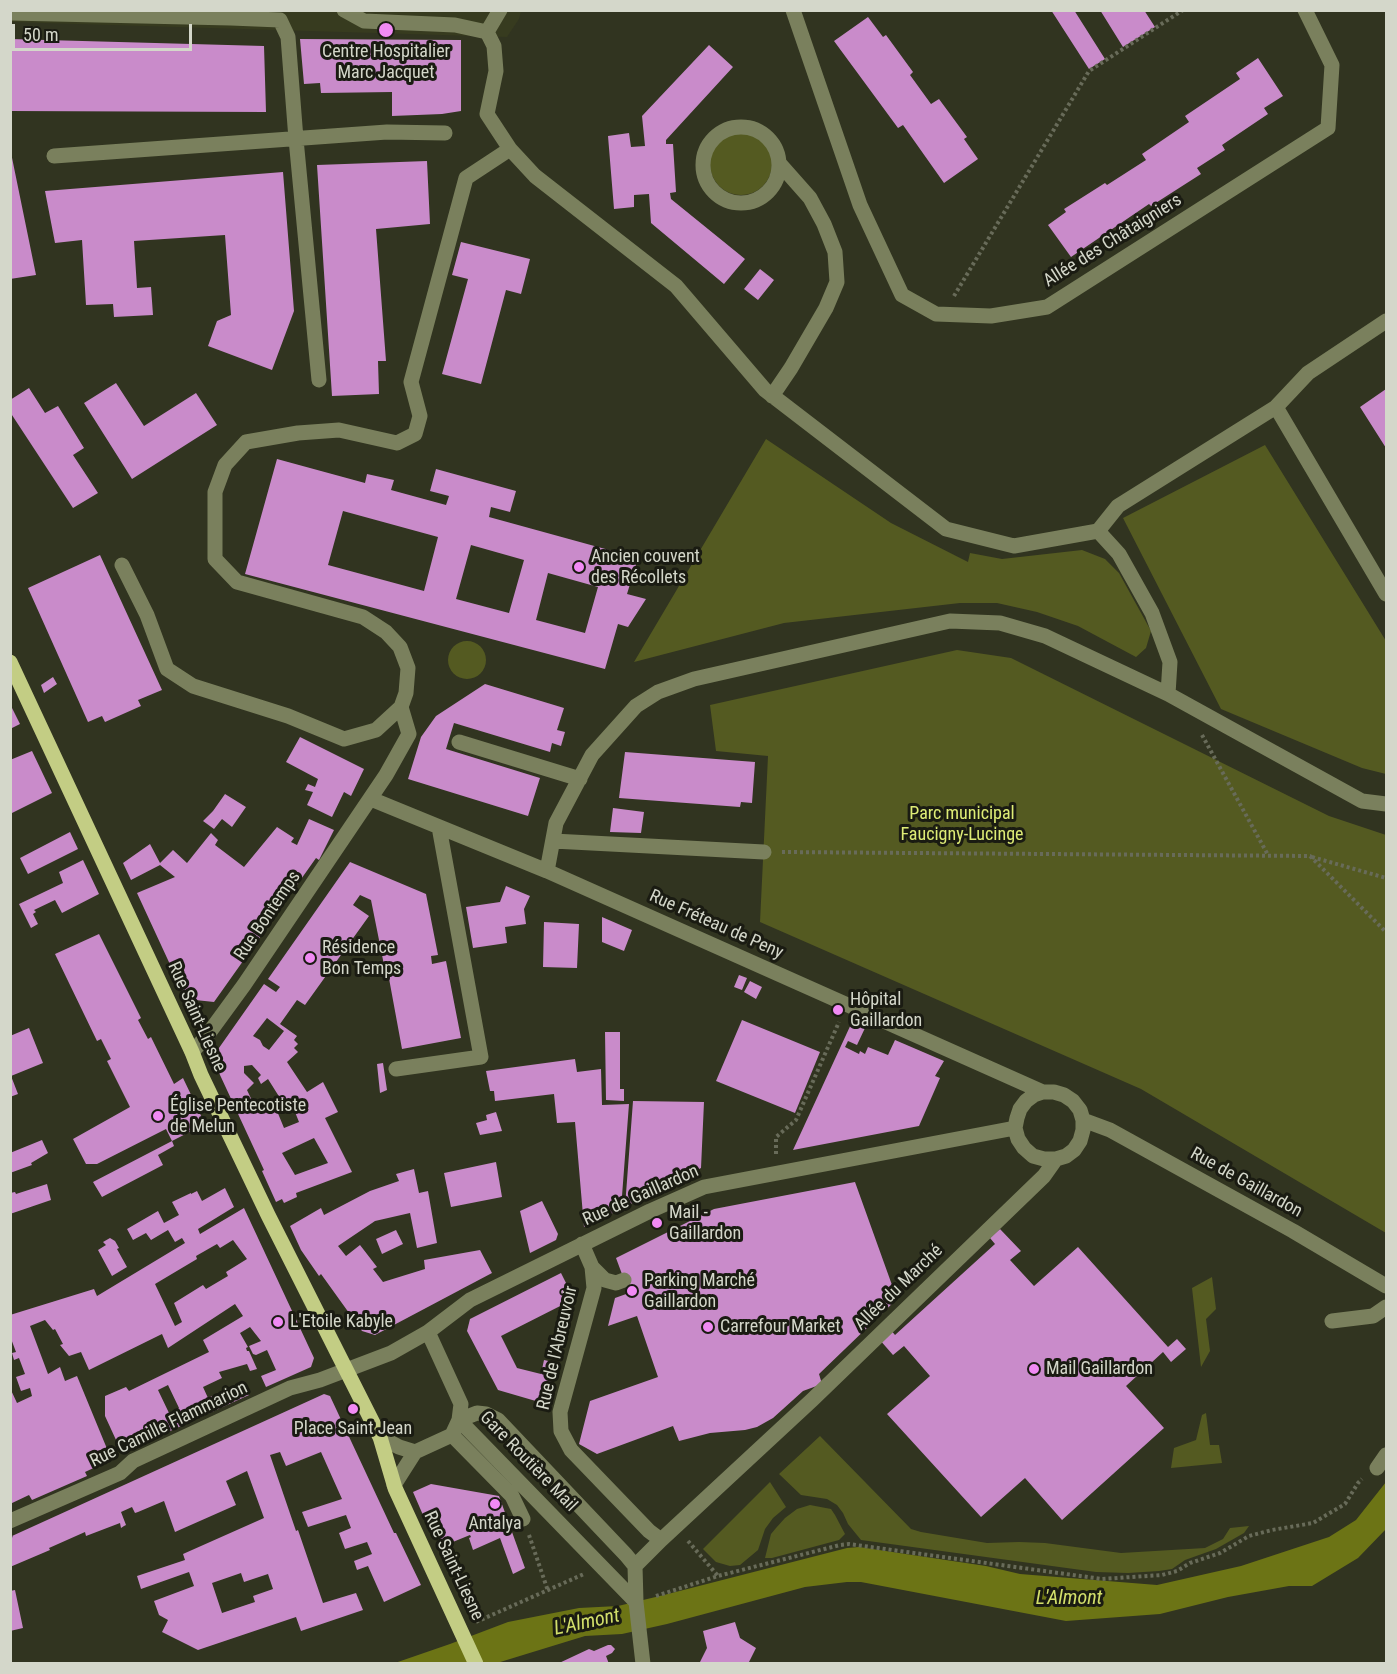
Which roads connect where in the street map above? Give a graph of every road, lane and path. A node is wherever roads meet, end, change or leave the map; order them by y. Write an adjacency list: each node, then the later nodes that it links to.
1 (344, 10): 8 (street)
2 (500, 10): 8 (street)
3 (793, 10): 14 (street, Allée des Châtaigniers)
4 (1183, 10): 14 (path)
5 (1305, 10): 14 (street, Allée des Châtaigniers)
6 (10, 13): 7 (street)
7 (234, 14): 10 (street)
8 (487, 32): 11 (street)
9 (445, 133): 10 (street)
10 (296, 139): 12 (street); 16 (street)
11 (510, 149): 17 (street); 24 (street)
12 (54, 156)
13 (779, 163): 13 (street); 17 (street)
14 (953, 315)
15 (1386, 321): 18 (street)
16 (319, 380)
17 (772, 396): 19 (street)
18 (1276, 407): 19 (street); 21 (street)
19 (1098, 531): 23 (street)
20 (122, 565): 24 (street)
21 (1386, 594)
22 (10, 662): 39 (main road, Rue Saint-Liesne)
23 (1168, 694): 27 (street); 29 (street)
24 (401, 707): 28 (street, Rue Bontemps)
25 (1200, 732): 33 (path)
26 (459, 742): 27 (street)
27 (580, 779): 31 (street)
28 (371, 799): 30 (street, Rue Fréteau de Peny); 39 (street, Rue Bontemps)
29 (1386, 804)
30 (439, 827): 35 (street, Rue Fréteau de Peny); 40 (street)
31 (553, 841): 32 (street); 35 (street)
32 (764, 852): 33 (path)
33 (1268, 856): 34 (path)
34 (1310, 856): 36 (path); 37 (path)
35 (547, 871): 38 (street, Rue Fréteau de Peny)
36 (1386, 878)
37 (1386, 932)
38 (846, 1004): 41 (street, Rue Fréteau de Peny); 45 (path)
39 (192, 1052): 53 (main road, Rue Saint-Liesne)
40 (396, 1070)
41 (1043, 1092): 42 (street); 43 (street)
42 (1083, 1120): 44 (street); 49 (street, Rue de Gaillardon)
43 (1016, 1128): 44 (street); 45 (street, Rue de Gaillardon)
44 (1056, 1159): 63 (street, Allée du Marché)
45 (776, 1172): 46 (street, Rue de Gaillardon)
46 (582, 1244): 47 (street, Rue de l'Abreuvoir); 52 (street, Rue de Gaillardon)
47 (592, 1267): 48 (street); 63 (street, Rue de l'Abreuvoir)
48 (624, 1280)
49 (1386, 1286)
50 (1386, 1307): 51 (street)
51 (1332, 1321)
52 (428, 1332): 53 (street, Rue de Gaillardon); 54 (street)
53 (346, 1370): 56 (main road, Rue Saint-Liesne); 62 (street, Rue Camille Flammarion)
54 (459, 1420): 55 (street); 65 (street, Gare Routière Mail); 66 (street, Gare Routière Mail)
55 (452, 1435): 57 (street); 61 (street)
56 (380, 1437): 57 (street); 60 (main road, Rue Saint-Liesne)
57 (415, 1452): 60 (street)
58 (1386, 1455): 59 (street)
59 (1377, 1468): 67 (path)
60 (394, 1485): 70 (main road, Rue Saint-Liesne)
61 (523, 1519): 68 (path)
62 (10, 1521)
63 (661, 1540): 65 (street)
64 (698, 1554): 67 (path)
65 (635, 1566): 69 (street)
66 (609, 1572): 68 (path); 69 (street, Gare Routière Mail)
67 (718, 1576): 69 (path)
68 (548, 1591): 70 (path)
69 (636, 1602): 72 (street)
70 (460, 1628): 71 (main road, Rue Saint-Liesne)
71 (476, 1664)
72 (643, 1664)

